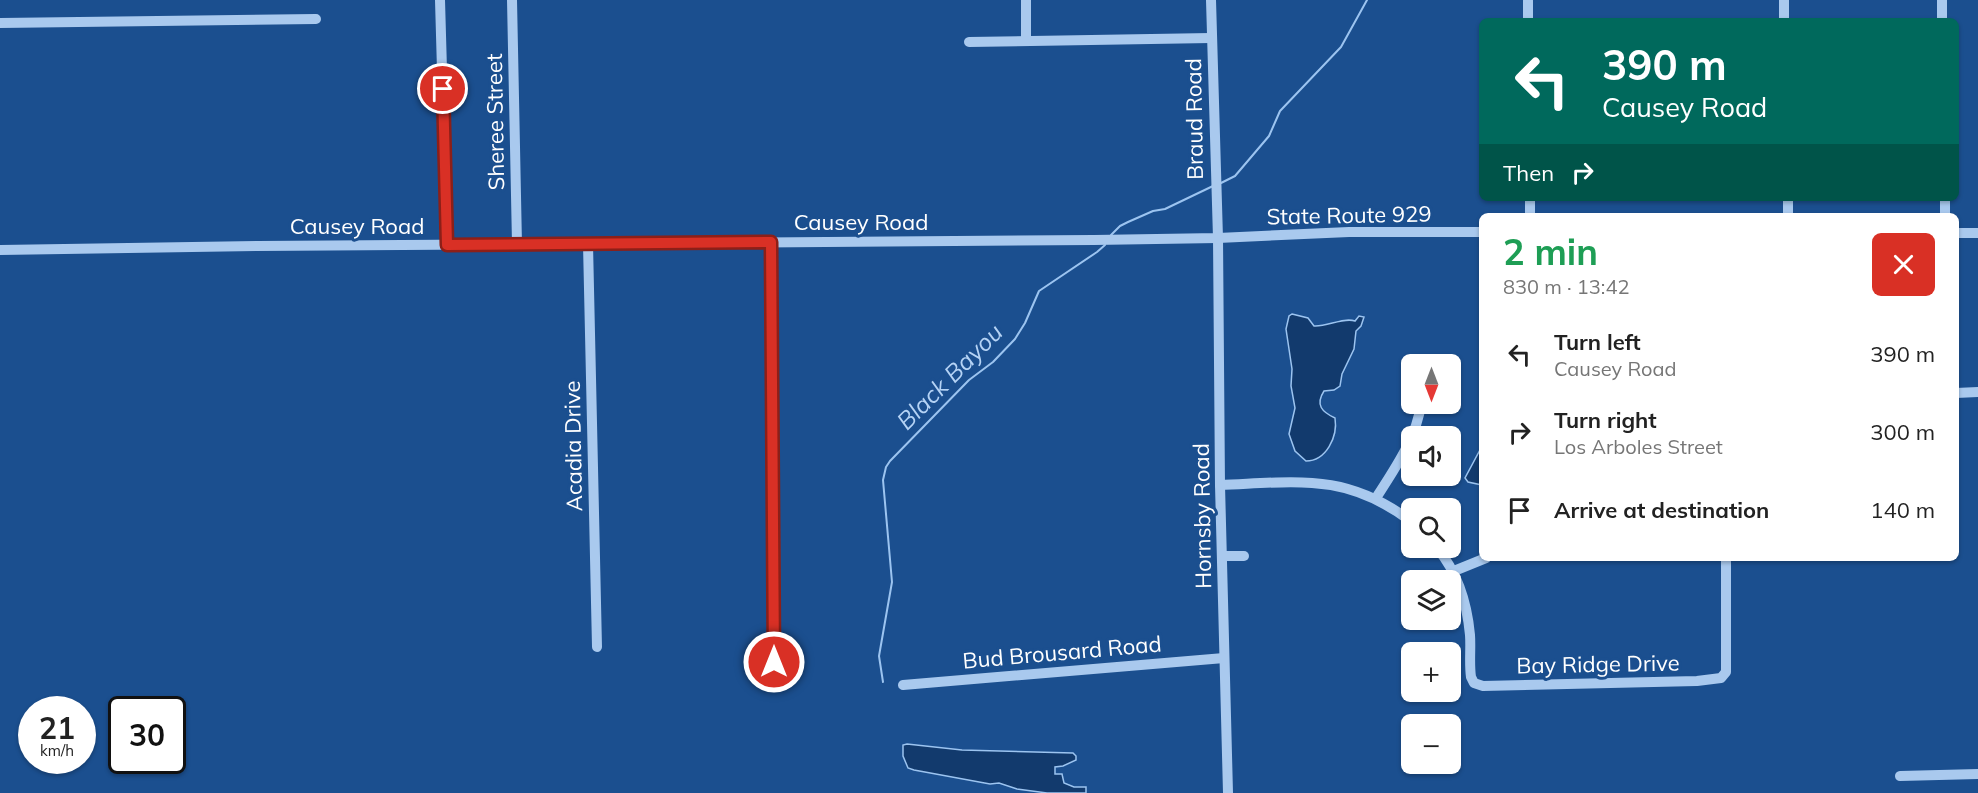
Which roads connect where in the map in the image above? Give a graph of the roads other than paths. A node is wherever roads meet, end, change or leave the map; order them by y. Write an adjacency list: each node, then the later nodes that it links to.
1 (440, 0): 23 (street)
2 (512, 0): 21 (street, Sheree Street)
3 (1026, 0): 14 (street)
4 (1211, 0): 13 (street, Braud Road)
5 (1784, 0): 9 (street)
6 (1942, 0): 10 (street)
7 (1528, 1): 8 (street)
8 (1528, 18)
9 (1784, 18)
10 (1942, 18)
11 (316, 20): 12 (street)
12 (0, 23)
13 (1211, 38): 14 (street); 19 (street, Braud Road)
14 (1026, 41): 15 (street)
15 (969, 42)
16 (1479, 232): 19 (street, State Route 929)
17 (1959, 233): 18 (street)
18 (1978, 233)
19 (1218, 238): 20 (street, Causey Road); 28 (street, Hornsby Road)
20 (771, 242): 22 (street, Causey Road); 39 (street)
21 (517, 244): 22 (street, Causey Road); 23 (street, Causey Road)
22 (588, 244): 37 (street, Acadia Drive)
23 (447, 245): 24 (street, Causey Road)
24 (0, 250)
25 (1978, 392): 26 (street)
26 (1959, 393)
27 (1420, 414): 29 (street)
28 (1220, 485): 29 (street); 31 (street, Hornsby Road)
29 (1376, 498): 30 (street)
30 (1401, 515)
31 (1222, 556): 32 (street); 38 (street, Hornsby Road)
32 (1244, 556)
33 (1479, 561): 35 (street)
34 (1726, 561): 36 (street, Bay Ridge Drive)
35 (1456, 570)
36 (1461, 595)
37 (597, 647)
38 (1224, 658): 40 (street, Bud Brousard Road); 43 (street, Hornsby Road)
39 (776, 684)
40 (903, 685)
41 (1978, 774): 42 (street)
42 (1900, 776)
43 (1228, 793)

